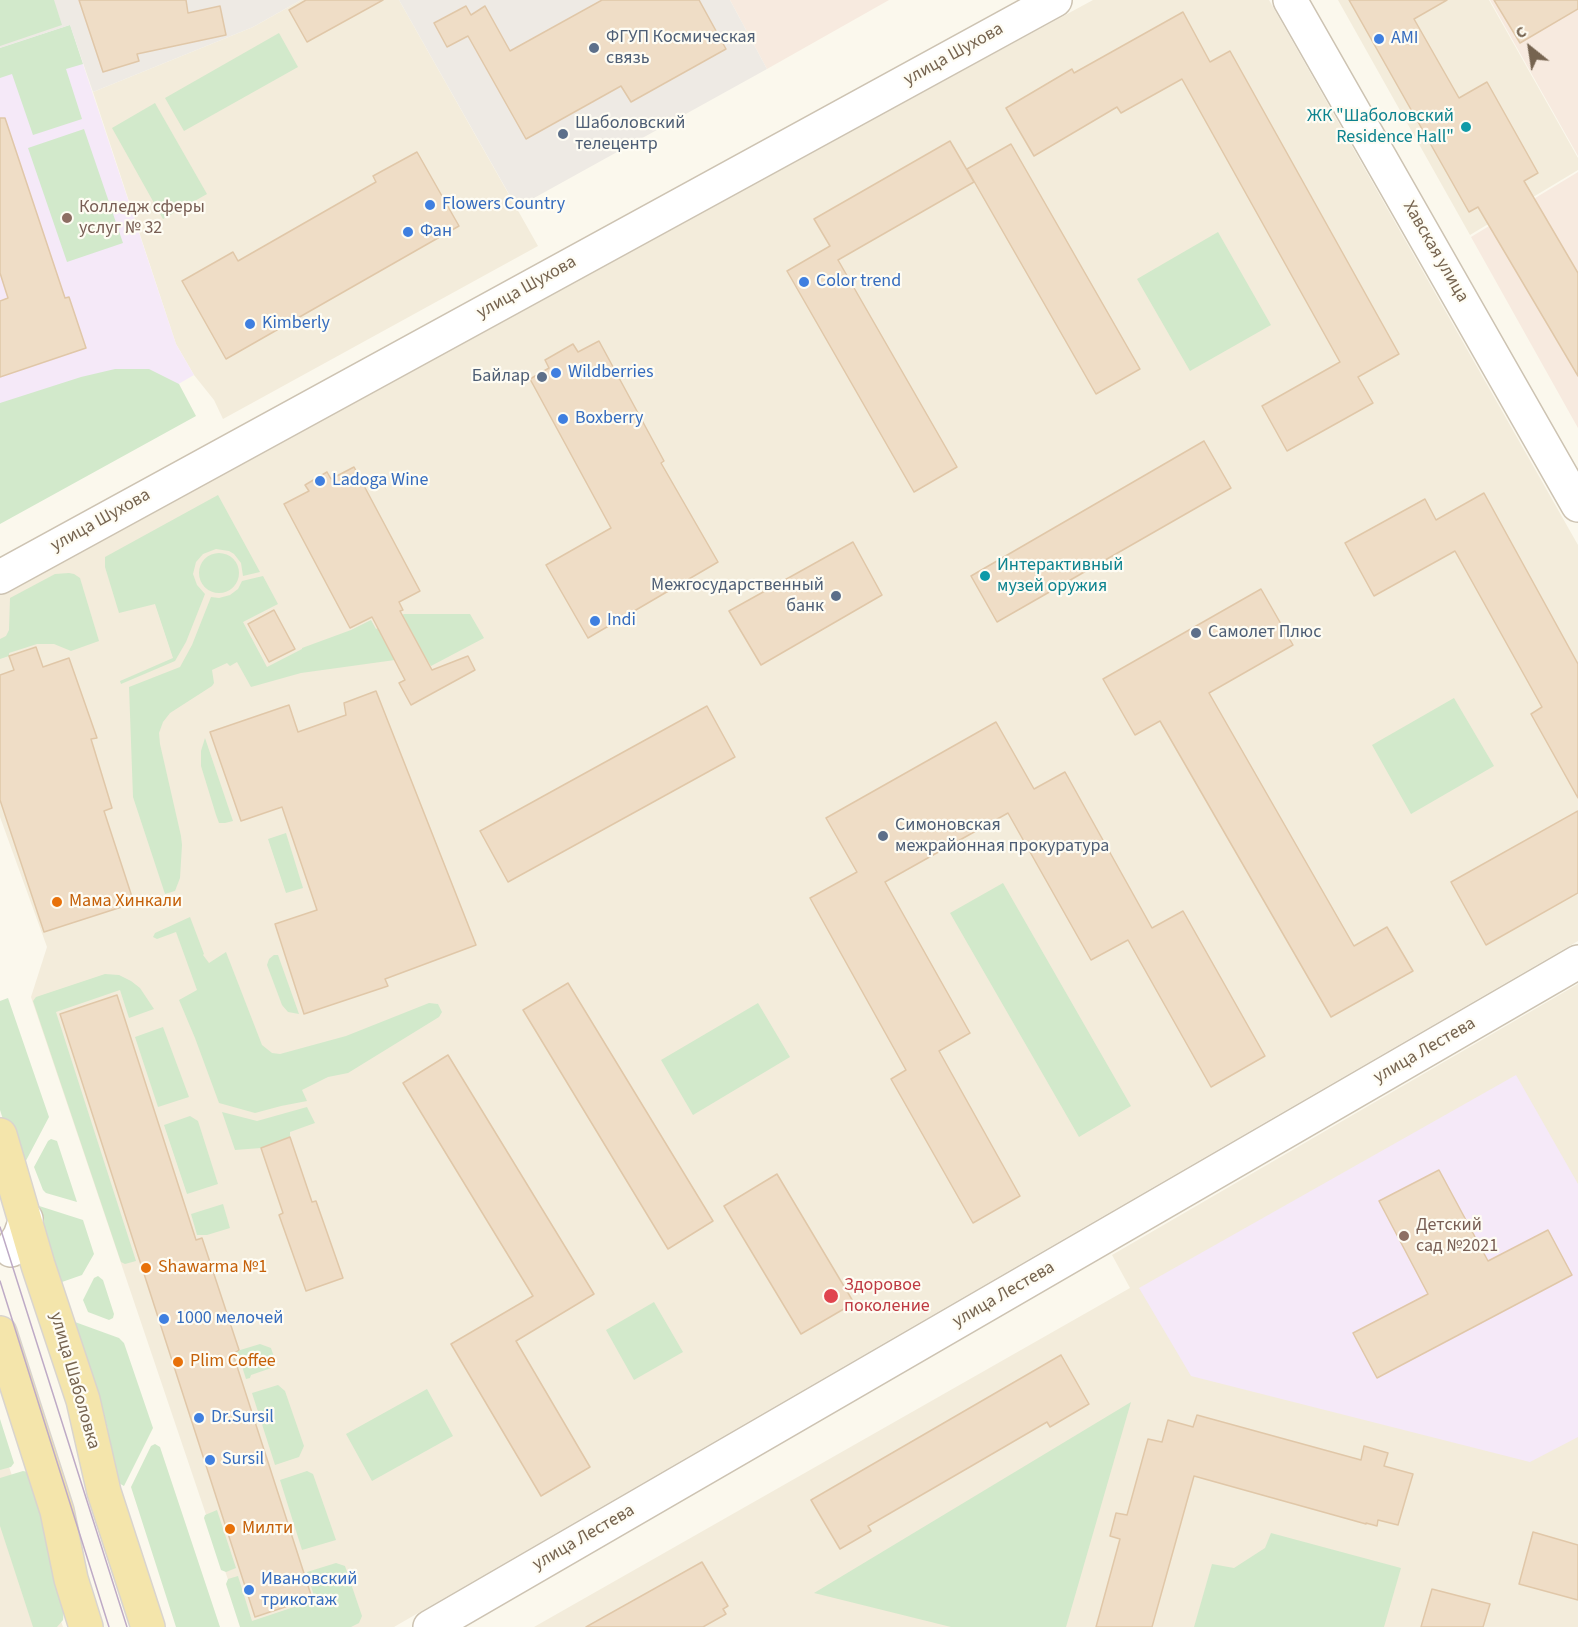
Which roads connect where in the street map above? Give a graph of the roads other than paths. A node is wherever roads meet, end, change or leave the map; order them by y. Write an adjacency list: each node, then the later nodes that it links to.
1 (1054, 0): 4 (street, улица Шухова)
2 (1290, 0): 3 (street, Хавская улица)
3 (1578, 505)
4 (0, 577)
5 (1578, 962): 11 (street, улица Лестева)
6 (0, 1135): 7 (main road, улица Шаболовка)
7 (16, 1257): 10 (main road, улица Шаболовка)
8 (0, 1333): 9 (main road)
9 (86, 1627)
10 (148, 1627)
11 (430, 1627)

